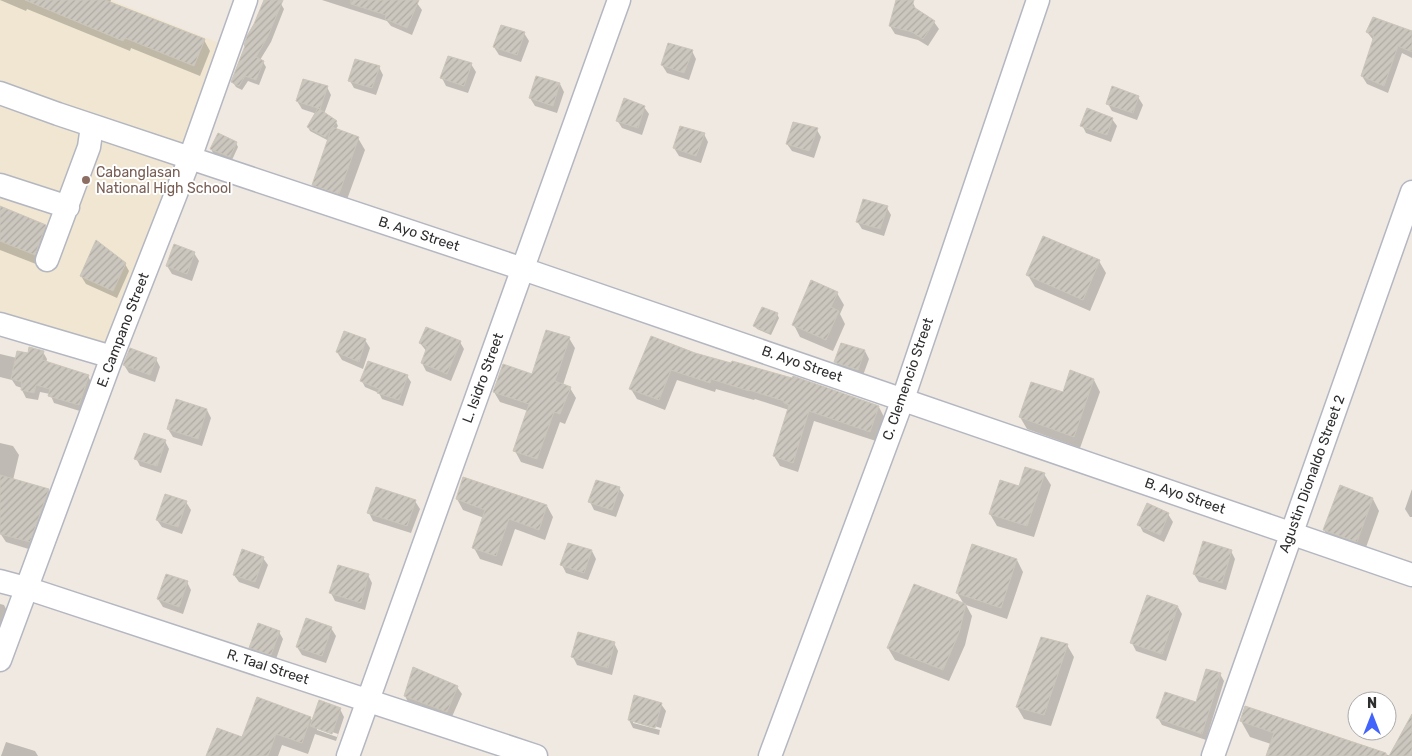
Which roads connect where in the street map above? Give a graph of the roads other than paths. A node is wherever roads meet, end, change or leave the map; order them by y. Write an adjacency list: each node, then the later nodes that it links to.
1 (246, 0): 6 (street, E. Campano Street)
2 (619, 0): 11 (street, L. Isidro Street)
3 (1038, 0): 14 (street, C. Clemencio Street)
4 (0, 93): 5 (street, B. Ayo Street)
5 (92, 126): 6 (street, B. Ayo Street); 9 (street)
6 (190, 158): 11 (street, B. Ayo Street); 13 (street, E. Campano Street)
7 (0, 185): 9 (street)
8 (1412, 192): 15 (street, Agustin Dionaldo Street 2)
9 (68, 206): 10 (street)
10 (47, 260)
11 (523, 268): 14 (street, B. Ayo Street); 20 (street, L. Isidro Street)
12 (0, 324): 13 (street)
13 (112, 357): 18 (street, E. Campano Street)
14 (902, 398): 15 (street, B. Ayo Street); 23 (street, C. Clemencio Street)
15 (1291, 533): 16 (street, B. Ayo Street); 24 (street, Agustin Dionaldo Street 2)
16 (1412, 576)
17 (0, 581): 18 (street, R. Taal Street)
18 (26, 588): 19 (street, E. Campano Street); 20 (street, R. Taal Street)
19 (0, 660)
20 (367, 700): 21 (street, L. Isidro Street); 22 (street, R. Taal Street)
21 (348, 756)
22 (536, 756)
23 (770, 756)
24 (1213, 756)

